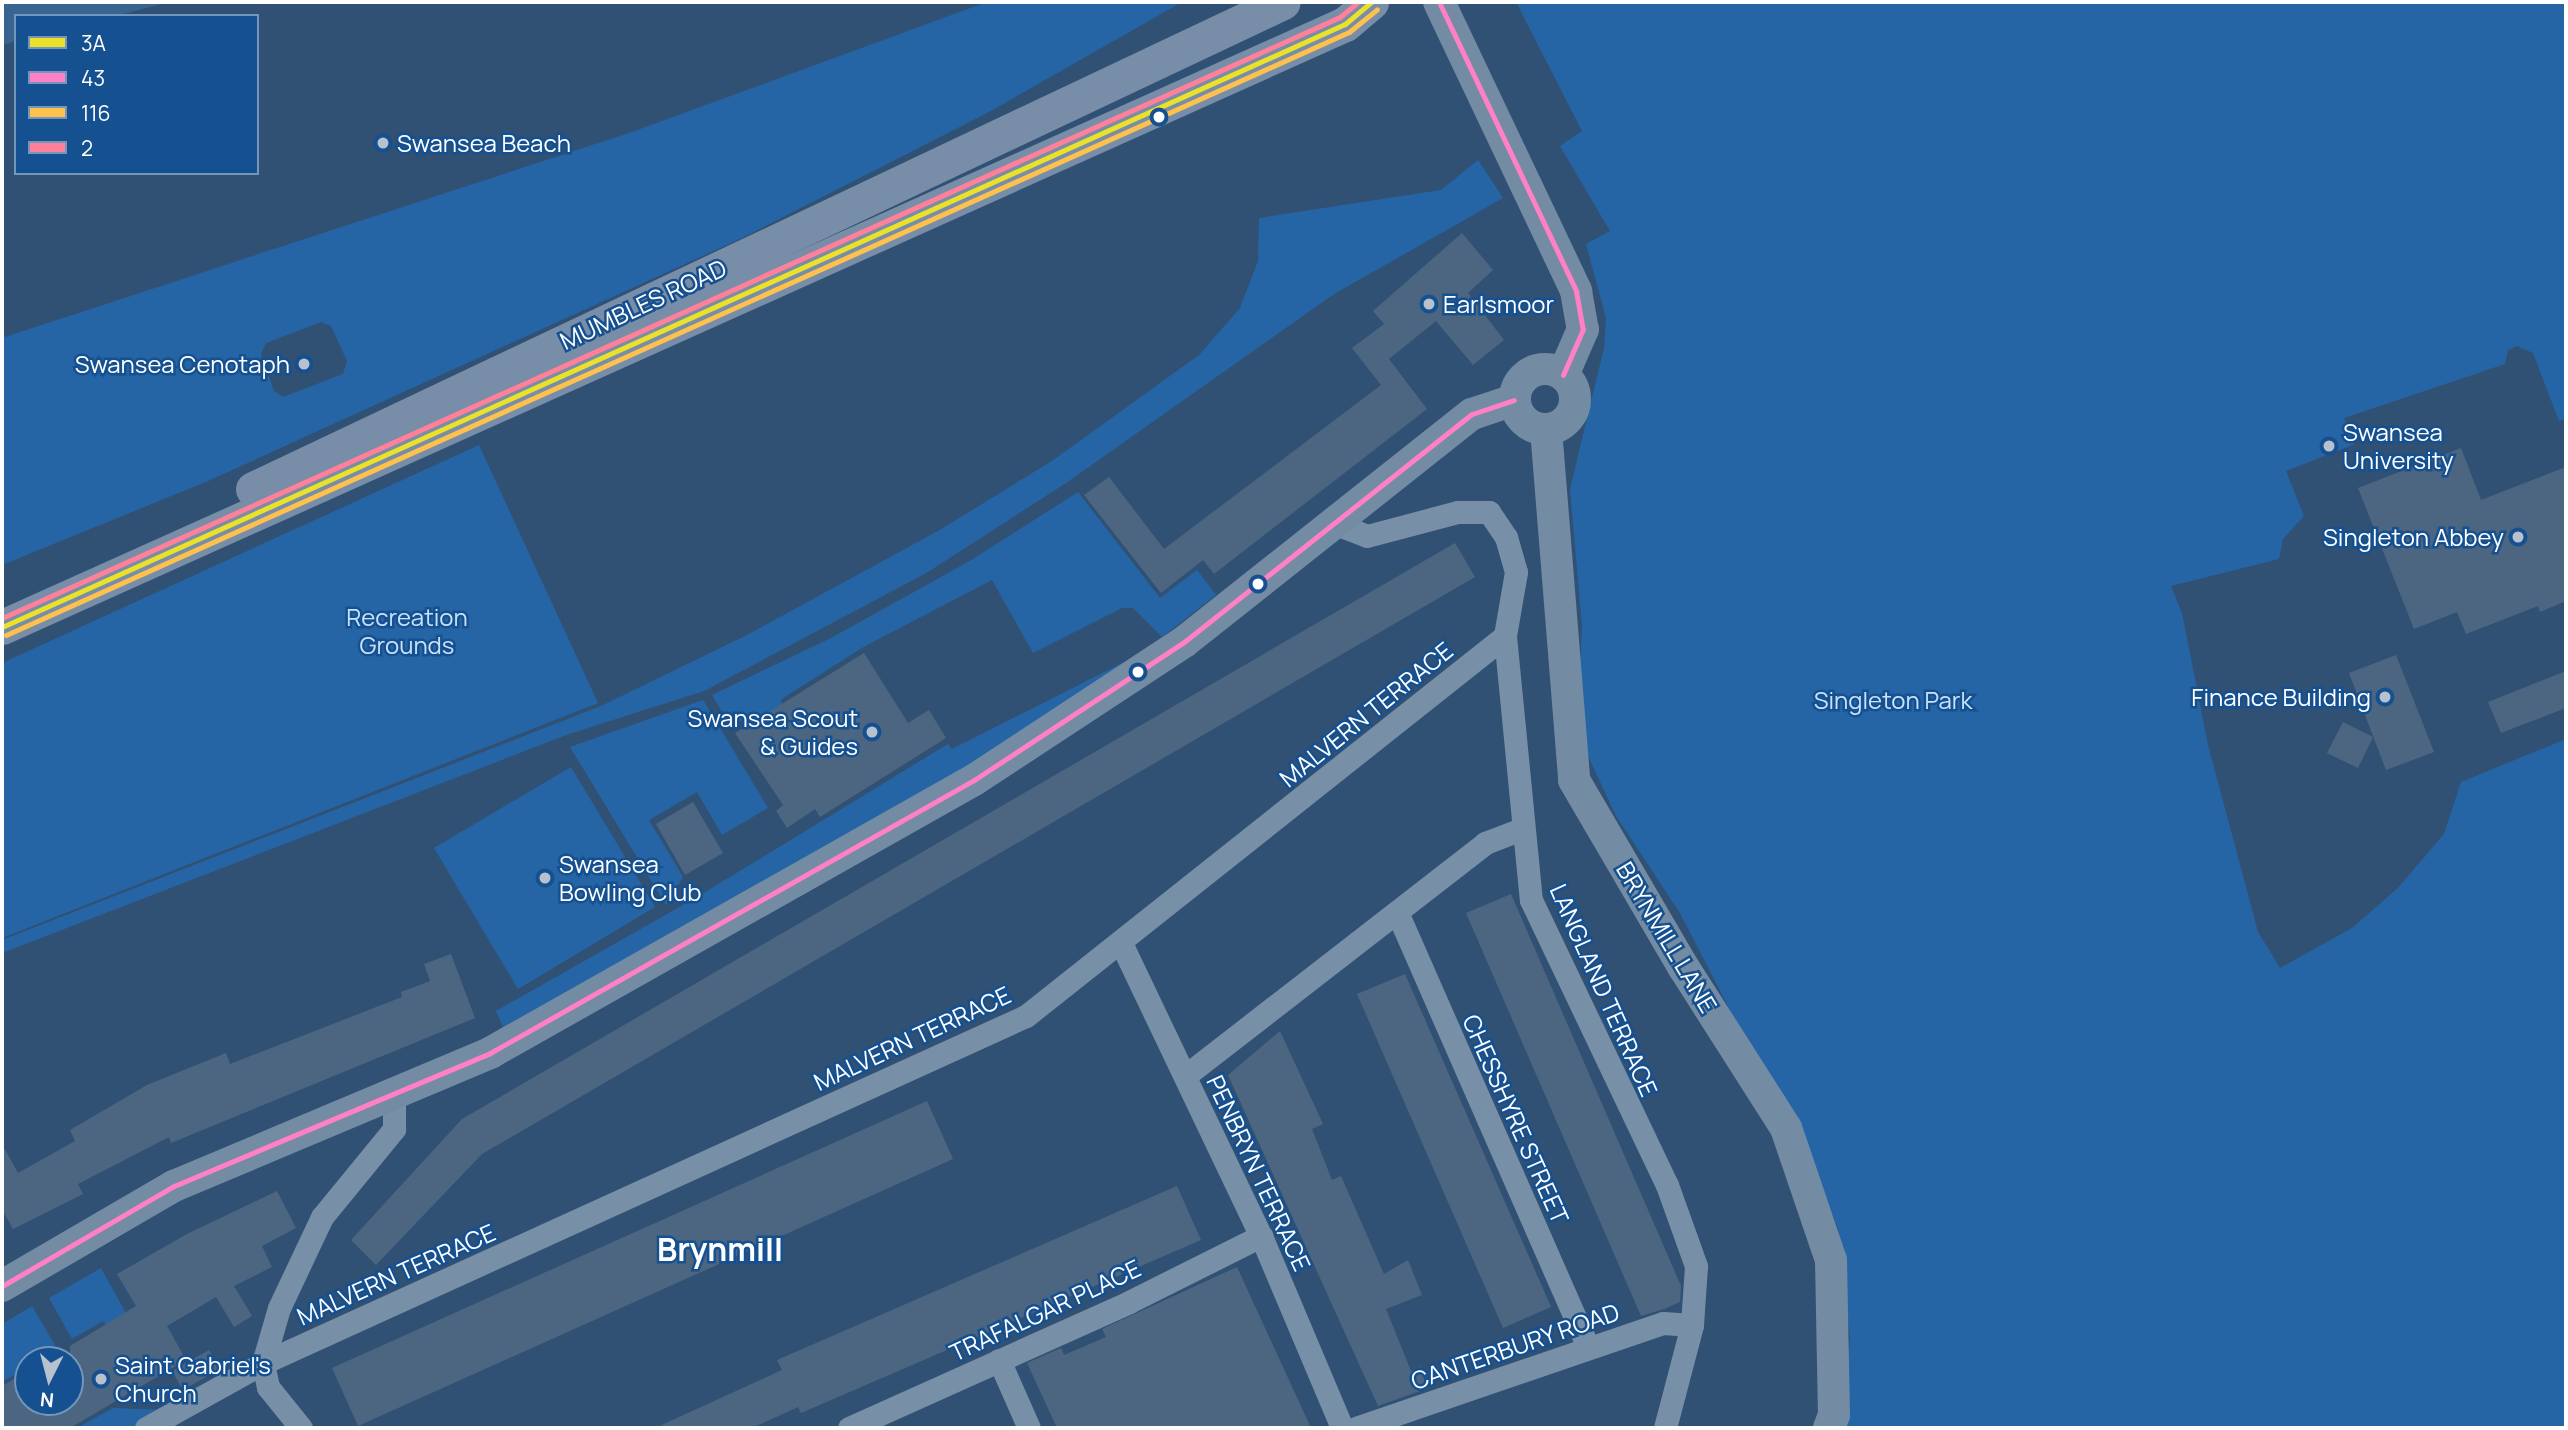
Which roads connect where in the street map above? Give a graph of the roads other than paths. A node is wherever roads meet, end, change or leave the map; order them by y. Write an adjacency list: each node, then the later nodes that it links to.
1 (1283, 2): 8 (main road, MUMBLES ROAD)
2 (1371, 2): 9 (main road, MUMBLES ROAD)
3 (1439, 2): 4 (street)
4 (1563, 375): 5 (street); 6 (street)
5 (1514, 400): 6 (street); 7 (street)
6 (1546, 429): 29 (street, BRYNMILL LANE)
7 (1336, 524): 10 (street, LANGLAND TERRACE); 15 (street)
8 (2, 604)
9 (2, 627)
10 (1505, 636): 11 (street, LANGLAND TERRACE); 13 (street, MALVERN TERRACE)
11 (1522, 829): 12 (street); 18 (street, LANGLAND TERRACE)
12 (1397, 912): 14 (street); 19 (street, CHESSHYRE STREET)
13 (1121, 943): 14 (street, PENBRYN TERRACE); 21 (street, MALVERN TERRACE)
14 (1185, 1076): 16 (street, PENBRYN TERRACE)
15 (394, 1096): 17 (street); 21 (street)
16 (1261, 1236): 20 (street, TRAFALGAR PLACE); 26 (street, PENBRYN TERRACE)
17 (2, 1286)
18 (1692, 1325): 19 (street, CANTERBURY ROAD); 28 (street, LANGLAND TERRACE)
19 (1588, 1347): 27 (street, CANTERBURY ROAD)
20 (999, 1360): 24 (street, TRAFALGAR PLACE); 25 (street)
21 (264, 1363): 22 (street, MALVERN TERRACE); 23 (street)
22 (146, 1428)
23 (301, 1428)
24 (849, 1428)
25 (1028, 1428)
26 (1342, 1428)
27 (1356, 1428)
28 (1665, 1428)
29 (1829, 1428)

